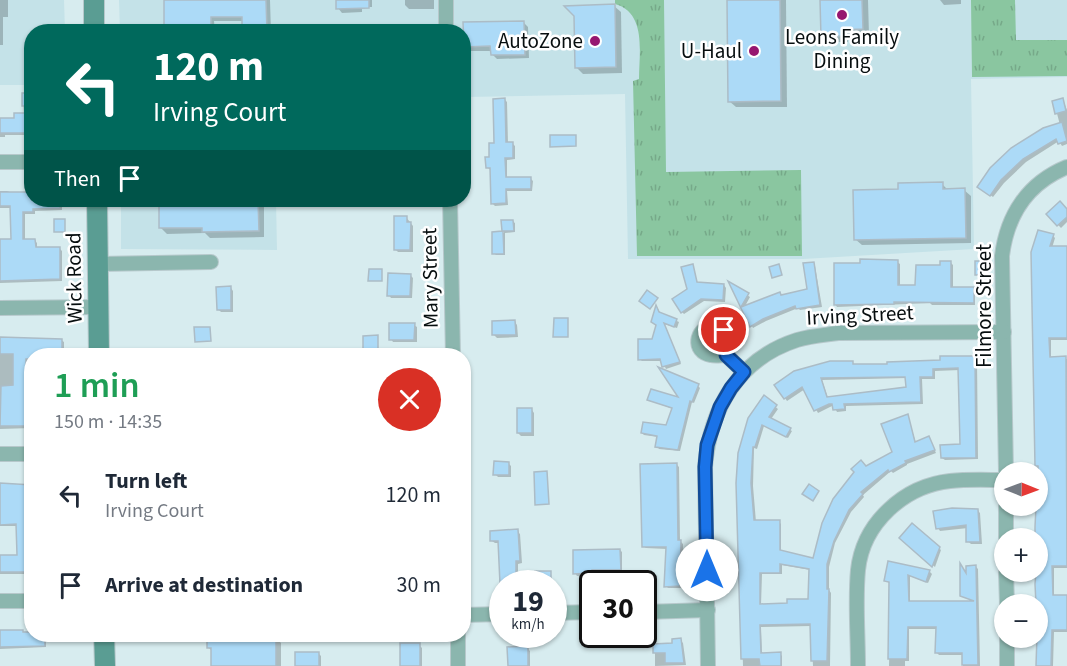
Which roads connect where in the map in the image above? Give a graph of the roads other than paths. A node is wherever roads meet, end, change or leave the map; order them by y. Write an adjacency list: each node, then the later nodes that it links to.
1 (94, 0): 3 (street)
2 (446, 0): 4 (street)
3 (94, 24)
4 (446, 24)
5 (0, 162): 6 (street)
6 (24, 162)
7 (1067, 167): 14 (street, Filmore Street)
8 (97, 207): 11 (street, Wick Road)
9 (450, 207): 16 (street, Mary Street)
10 (212, 262): 11 (street)
11 (98, 264): 12 (street, Wick Road)
12 (99, 307): 13 (street); 15 (street, Wick Road)
13 (0, 308)
14 (1004, 332): 18 (street, Irving Street); 21 (street, Filmore Street)
15 (99, 348)
16 (453, 348)
17 (726, 355): 18 (street)
18 (744, 372): 25 (street, Irving Street)
19 (0, 454): 20 (street)
20 (24, 454)
21 (1006, 462)
22 (994, 480): 35 (street)
23 (0, 601): 24 (street)
24 (24, 601)
25 (708, 610): 26 (street); 34 (street, Irving Street)
26 (657, 612)
27 (489, 614): 28 (street)
28 (471, 615)
29 (104, 642): 32 (street)
30 (458, 642): 33 (street)
31 (1007, 648): 36 (street)
32 (105, 666)
33 (459, 666)
34 (708, 666)
35 (858, 666)
36 (1007, 666)

